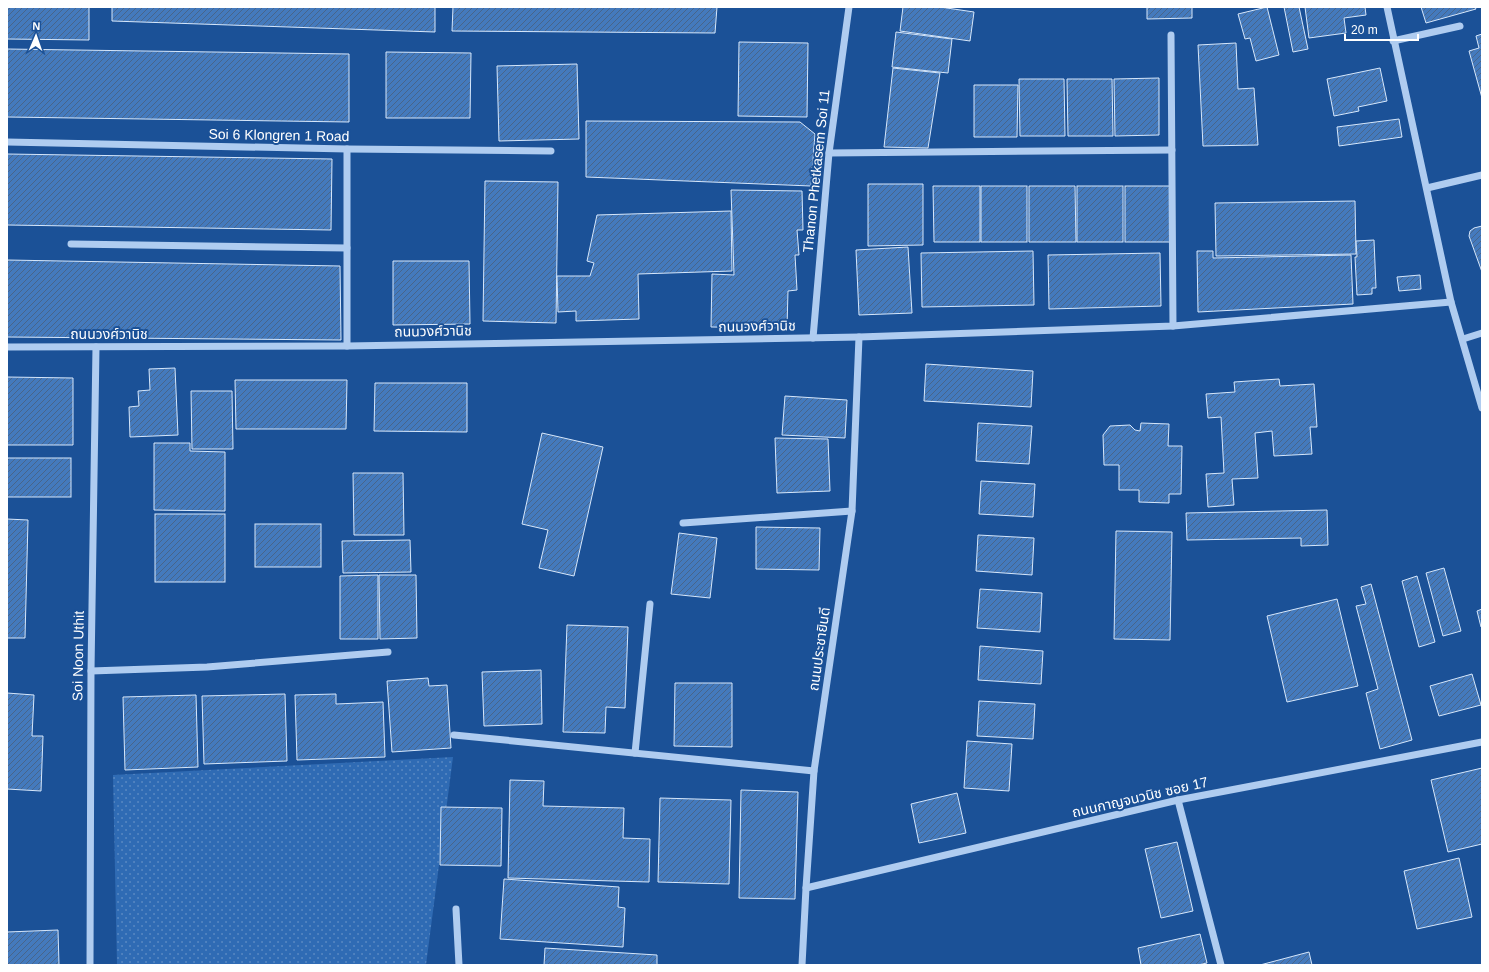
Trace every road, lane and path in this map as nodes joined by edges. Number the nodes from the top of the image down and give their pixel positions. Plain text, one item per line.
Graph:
1 (849, 7) edge
2 (1387, 7) edge
3 (1460, 26) dead end
4 (1171, 35) dead end
5 (1394, 41) junction
6 (7, 142) edge
7 (347, 150) junction
8 (551, 150) dead end
9 (1172, 150) junction
10 (829, 153) junction
11 (1482, 175) edge
12 (1427, 188) junction
13 (71, 244) dead end
14 (347, 248) junction
15 (1451, 302) junction
16 (1173, 326) junction
17 (1482, 333) edge
18 (859, 337) junction
19 (813, 338) junction
20 (1463, 339) junction
21 (7, 346) edge
22 (347, 346) junction
23 (96, 347) junction
24 (1482, 408) edge
25 (852, 511) junction
26 (683, 523) dead end
27 (650, 604) dead end
28 (388, 652) dead end
29 (91, 671) junction
30 (454, 736) dead end
31 (1482, 742) edge
32 (635, 753) junction
33 (814, 771) junction
34 (1178, 800) junction
35 (806, 888) junction
36 (456, 909) dead end
37 (90, 965) edge
38 (459, 965) edge
39 (802, 965) edge
40 (1221, 965) edge

1 - 10 street, Thanon Phetkasem Soi 11
2 - 5 street
3 - 5 street
4 - 9 street
5 - 12 street
6 - 7 street, Soi 6 Klongren 1 Road
7 - 8 street, Soi 6 Klongren 1 Road
7 - 14 street
9 - 10 street
9 - 16 street
10 - 19 street, Thanon Phetkasem Soi 11
11 - 12 street
12 - 15 street
13 - 14 street
14 - 22 street
15 - 16 street, ถนนวงศ์วานิช
15 - 20 street
16 - 18 street, ถนนวงศ์วานิช
17 - 20 street
18 - 19 street, ถนนวงศ์วานิช
18 - 25 street, ถนนประชายินดี
19 - 22 street, ถนนวงศ์วานิช
20 - 24 street
21 - 23 street, ถนนวงศ์วานิช
22 - 23 street, ถนนวงศ์วานิช
23 - 29 street, Soi Noon Uthit
25 - 26 street
25 - 33 street, ถนนประชายินดี
27 - 32 street
28 - 29 street
29 - 37 street, Soi Noon Uthit
30 - 32 street
31 - 34 street, ถนนกาญจนวนิช ซอย 17
32 - 33 street
33 - 35 street, ถนนประชายินดี
34 - 35 street, ถนนกาญจนวนิช ซอย 17
34 - 40 street
35 - 39 street, ถนนประชายินดี
36 - 38 street

